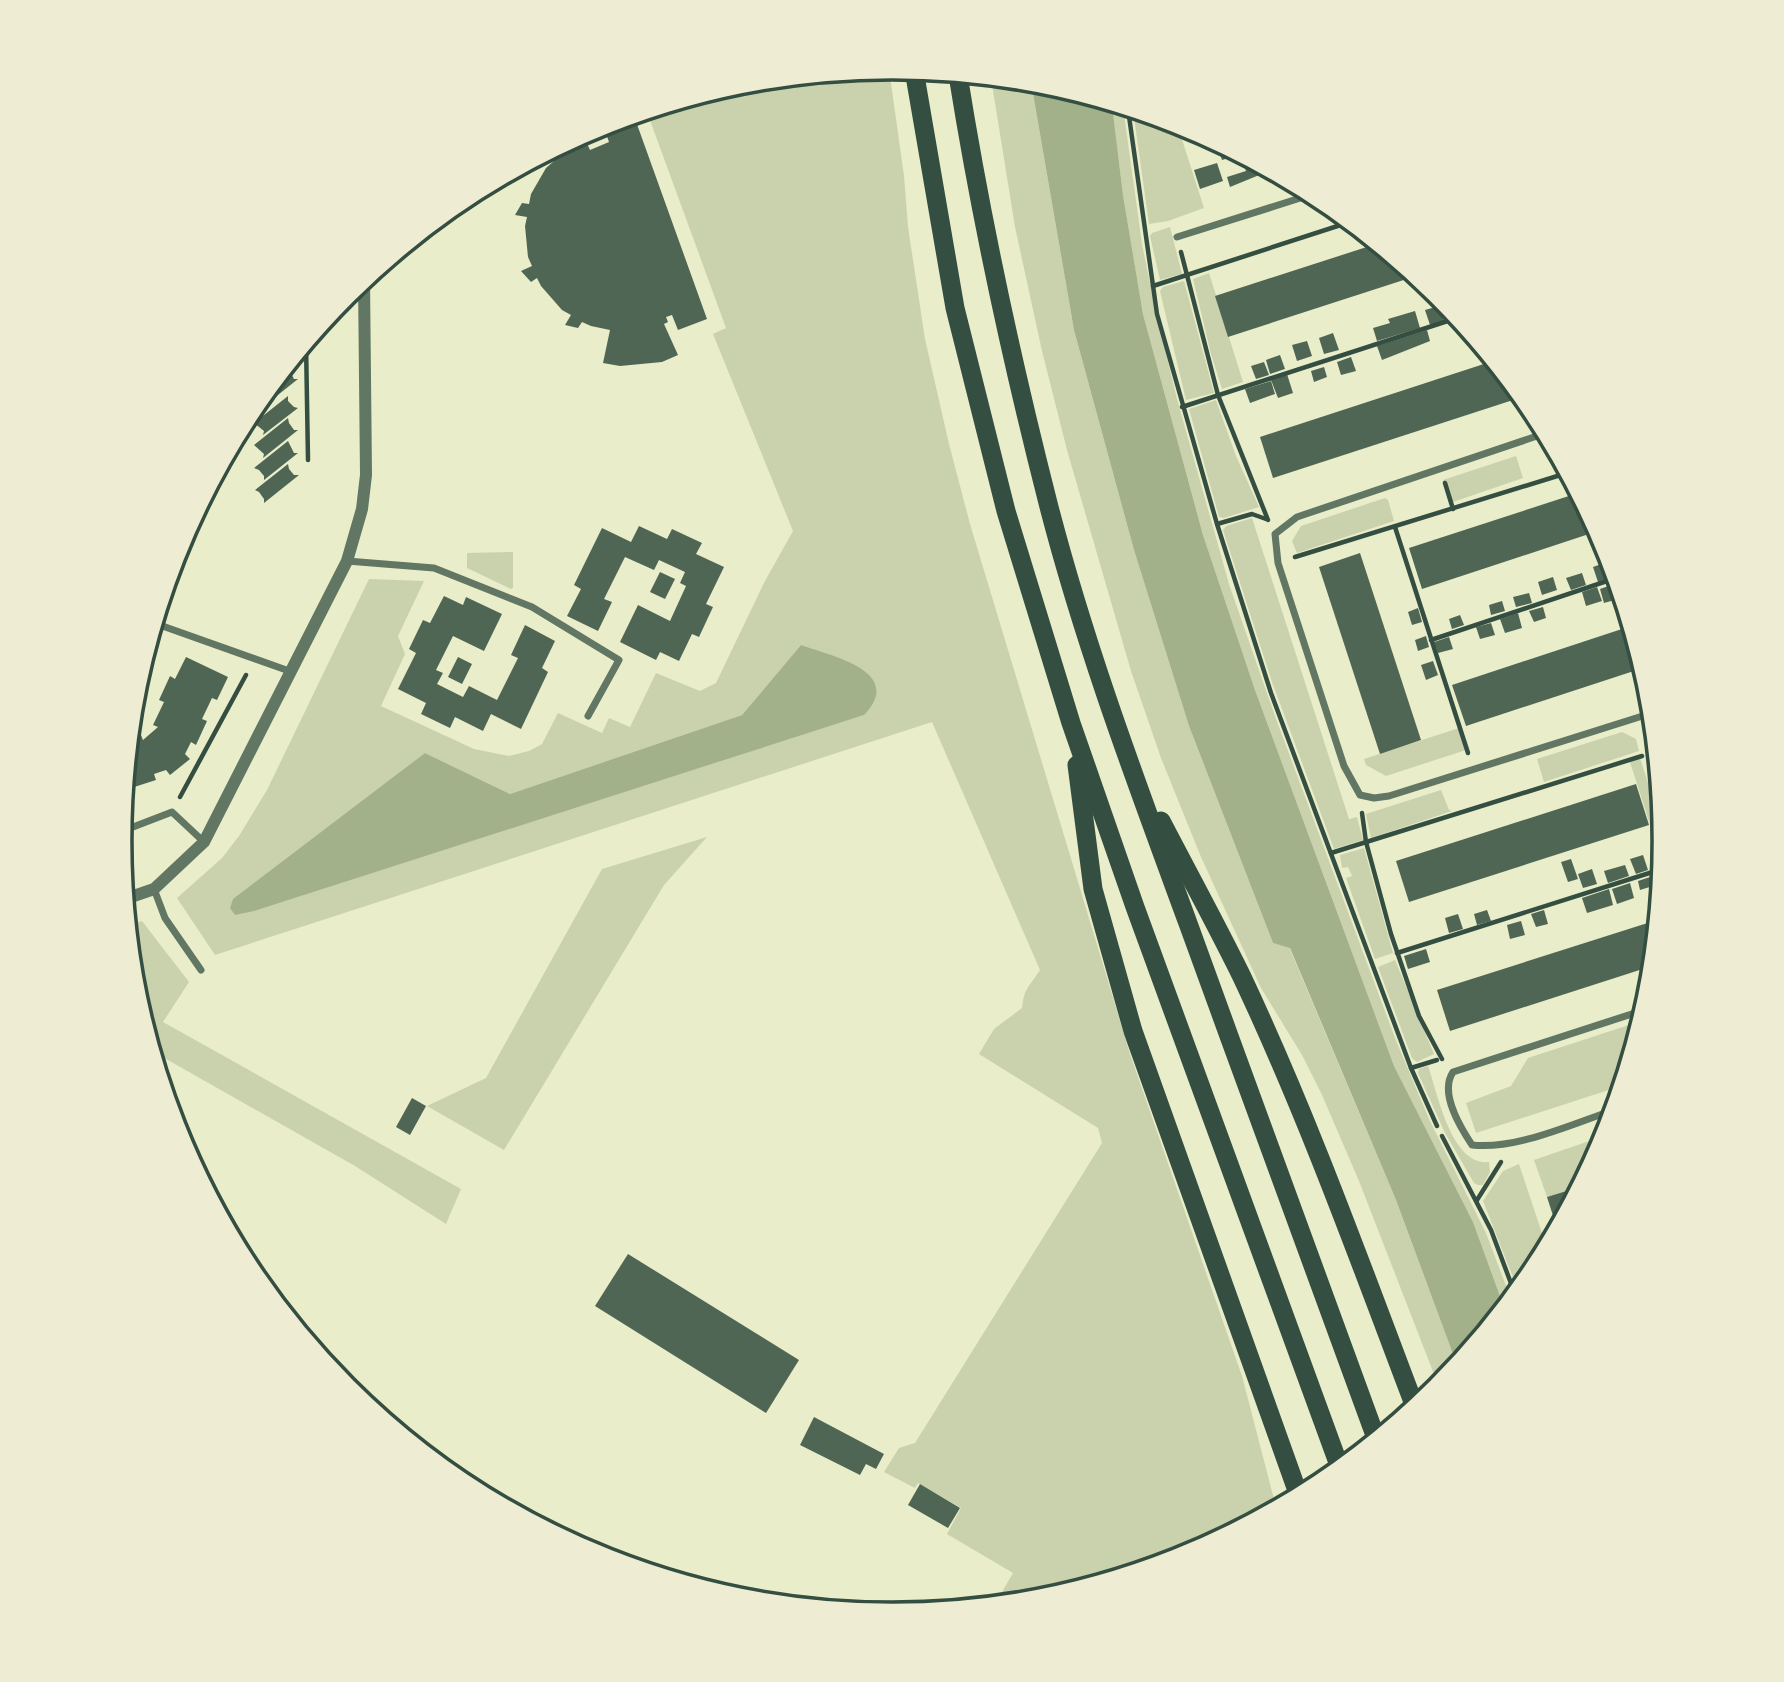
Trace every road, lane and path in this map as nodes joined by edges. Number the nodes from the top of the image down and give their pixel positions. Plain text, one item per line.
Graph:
1 (916, 81) edge
2 (960, 84) edge
3 (1129, 119) edge
4 (1298, 198) edge
5 (1338, 226) edge
6 (1177, 237) joint
7 (1188, 276) junction
8 (1153, 286) junction
9 (365, 293) edge
10 (1447, 321) edge
11 (306, 357) edge
12 (1219, 395) junction
13 (1182, 407) junction
14 (1536, 437) edge
15 (308, 460) dead end
16 (1559, 476) edge
17 (1268, 520) junction
18 (1217, 524) junction
19 (1395, 527) junction
20 (1275, 534) junction
21 (347, 561) junction
22 (1278, 563) junction
23 (1606, 581) edge
24 (162, 627) edge
25 (1432, 640) junction
26 (255, 659) junction
27 (292, 672) junction
28 (588, 716) dead end
29 (1642, 716) edge
30 (1071, 723) junction
31 (1122, 745) junction
32 (1643, 756) dead end
33 (1473, 770) junction
34 (1360, 795) junction
35 (172, 812) junction
36 (132, 828) edge
37 (204, 842) junction
38 (1366, 842) junction
39 (1331, 853) junction
40 (1651, 872) edge
41 (154, 890) junction
42 (134, 896) edge
43 (1397, 953) junction
44 (201, 970) dead end
45 (1632, 1014) edge
46 (1442, 1059) dead end
47 (1601, 1115) edge
48 (1511, 1144) junction
49 (1477, 1200) junction
50 (1511, 1282) edge
51 (1411, 1396) edge
52 (1373, 1429) edge
53 (1336, 1458) edge
54 (1294, 1486) edge

1 - 30 highway
2 - 31 highway
3 - 8 path
4 - 6 street
5 - 7 path
6 - 7 path
7 - 8 path
7 - 12 path
8 - 13 path
9 - 21 street
10 - 12 path
11 - 15 path
12 - 13 path
12 - 17 path
13 - 18 path
14 - 20 street
16 - 19 path
17 - 18 path
17 - 20 path
18 - 39 path
19 - 22 path
19 - 25 path
20 - 22 street
21 - 27 street
21 - 28 street
22 - 34 street
23 - 25 path
24 - 26 street
25 - 33 path
26 - 27 street
26 - 35 path
27 - 37 street
29 - 33 street
30 - 53 highway
30 - 54 highway
31 - 51 highway
31 - 52 highway
32 - 38 path
33 - 34 street
34 - 38 path
35 - 36 street
35 - 37 street
37 - 41 street
38 - 39 path
38 - 43 path
39 - 49 path
40 - 43 path
41 - 42 street
41 - 44 street
43 - 46 path
45 - 48 street
47 - 48 street
48 - 49 path
49 - 50 path

